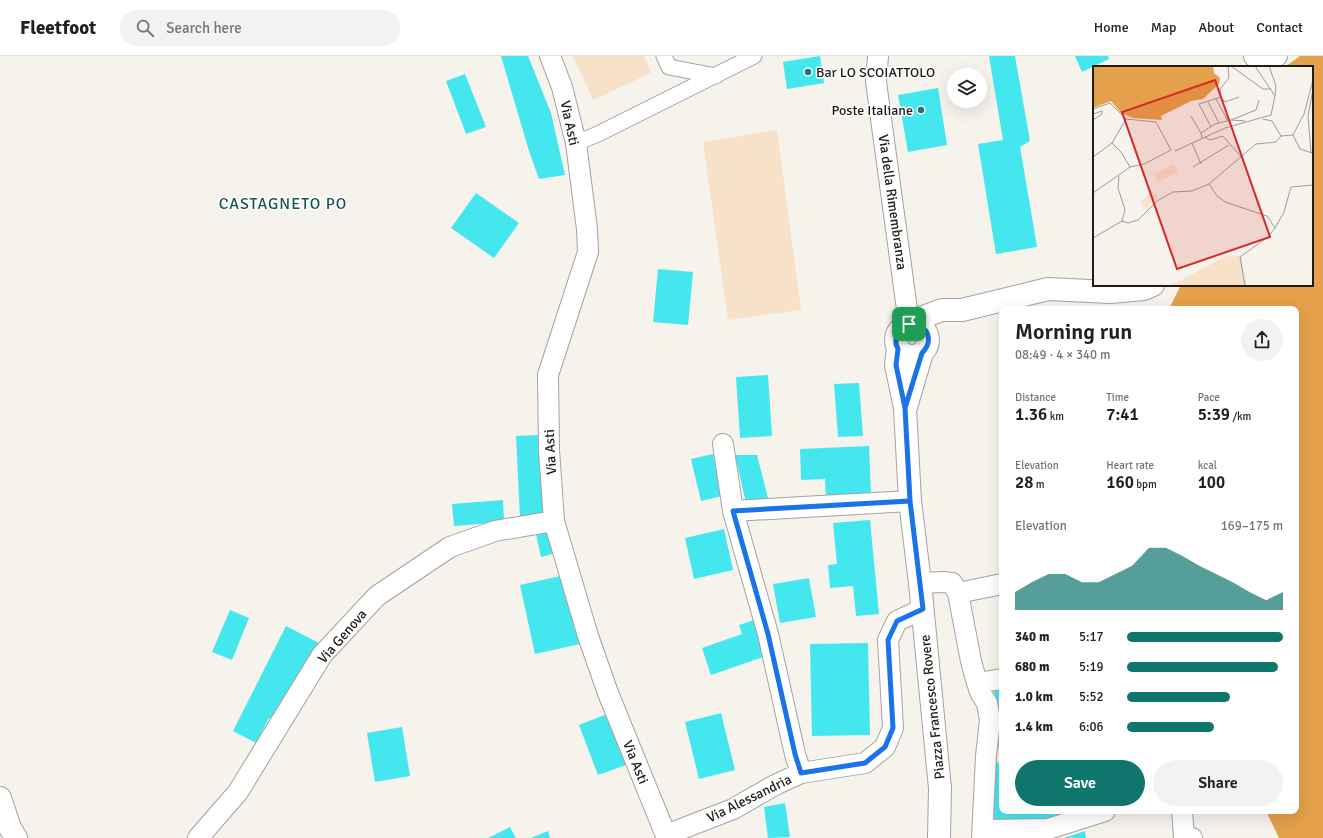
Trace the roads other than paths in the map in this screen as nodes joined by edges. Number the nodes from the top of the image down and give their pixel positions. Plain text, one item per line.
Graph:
1 (550, 56) edge
2 (664, 56) edge
3 (754, 56) edge
4 (878, 56) edge
5 (1255, 56) edge
6 (1277, 56) edge
7 (1262, 66) edge
8 (1264, 66) edge
9 (716, 76) junction
10 (576, 143) junction
11 (1151, 286) edge
12 (918, 335) junction
13 (905, 408) junction
14 (723, 444) dead end
15 (910, 501) junction
16 (733, 511) junction
17 (554, 521) junction
18 (920, 583) junction
19 (999, 585) edge
20 (958, 593) junction
21 (923, 609) junction
22 (999, 679) edge
23 (977, 683) junction
24 (994, 755) edge
25 (801, 773) junction
26 (0, 798) edge
27 (1096, 814) edge
28 (1182, 814) edge
29 (983, 834) edge
30 (667, 837) edge
31 (16, 838) edge
32 (198, 838) edge
33 (939, 838) edge
34 (1185, 838) edge

1 - 10 street, Via Asti
2 - 9 street
3 - 9 street
4 - 12 street, Via della Rimembranza
5 - 7 street
6 - 8 street
9 - 10 street
10 - 17 street, Via Asti
11 - 12 street
12 - 13 street, Piazza Francesco Rovere
12 - 13 street, Piazza Francesco Rovere
13 - 15 street, Piazza Francesco Rovere
14 - 16 street
15 - 16 street
15 - 18 street, Piazza Francesco Rovere
16 - 25 street
17 - 30 street, Via Asti
17 - 32 street, Via Genova
18 - 20 street
18 - 21 street, Piazza Francesco Rovere
19 - 20 street
20 - 23 street
21 - 25 street, Via Alessandria
21 - 33 street, Piazza Francesco Rovere
22 - 23 street
23 - 24 street
24 - 29 street
25 - 30 street, Via Alessandria
26 - 31 street
27 - 29 street
28 - 34 street

